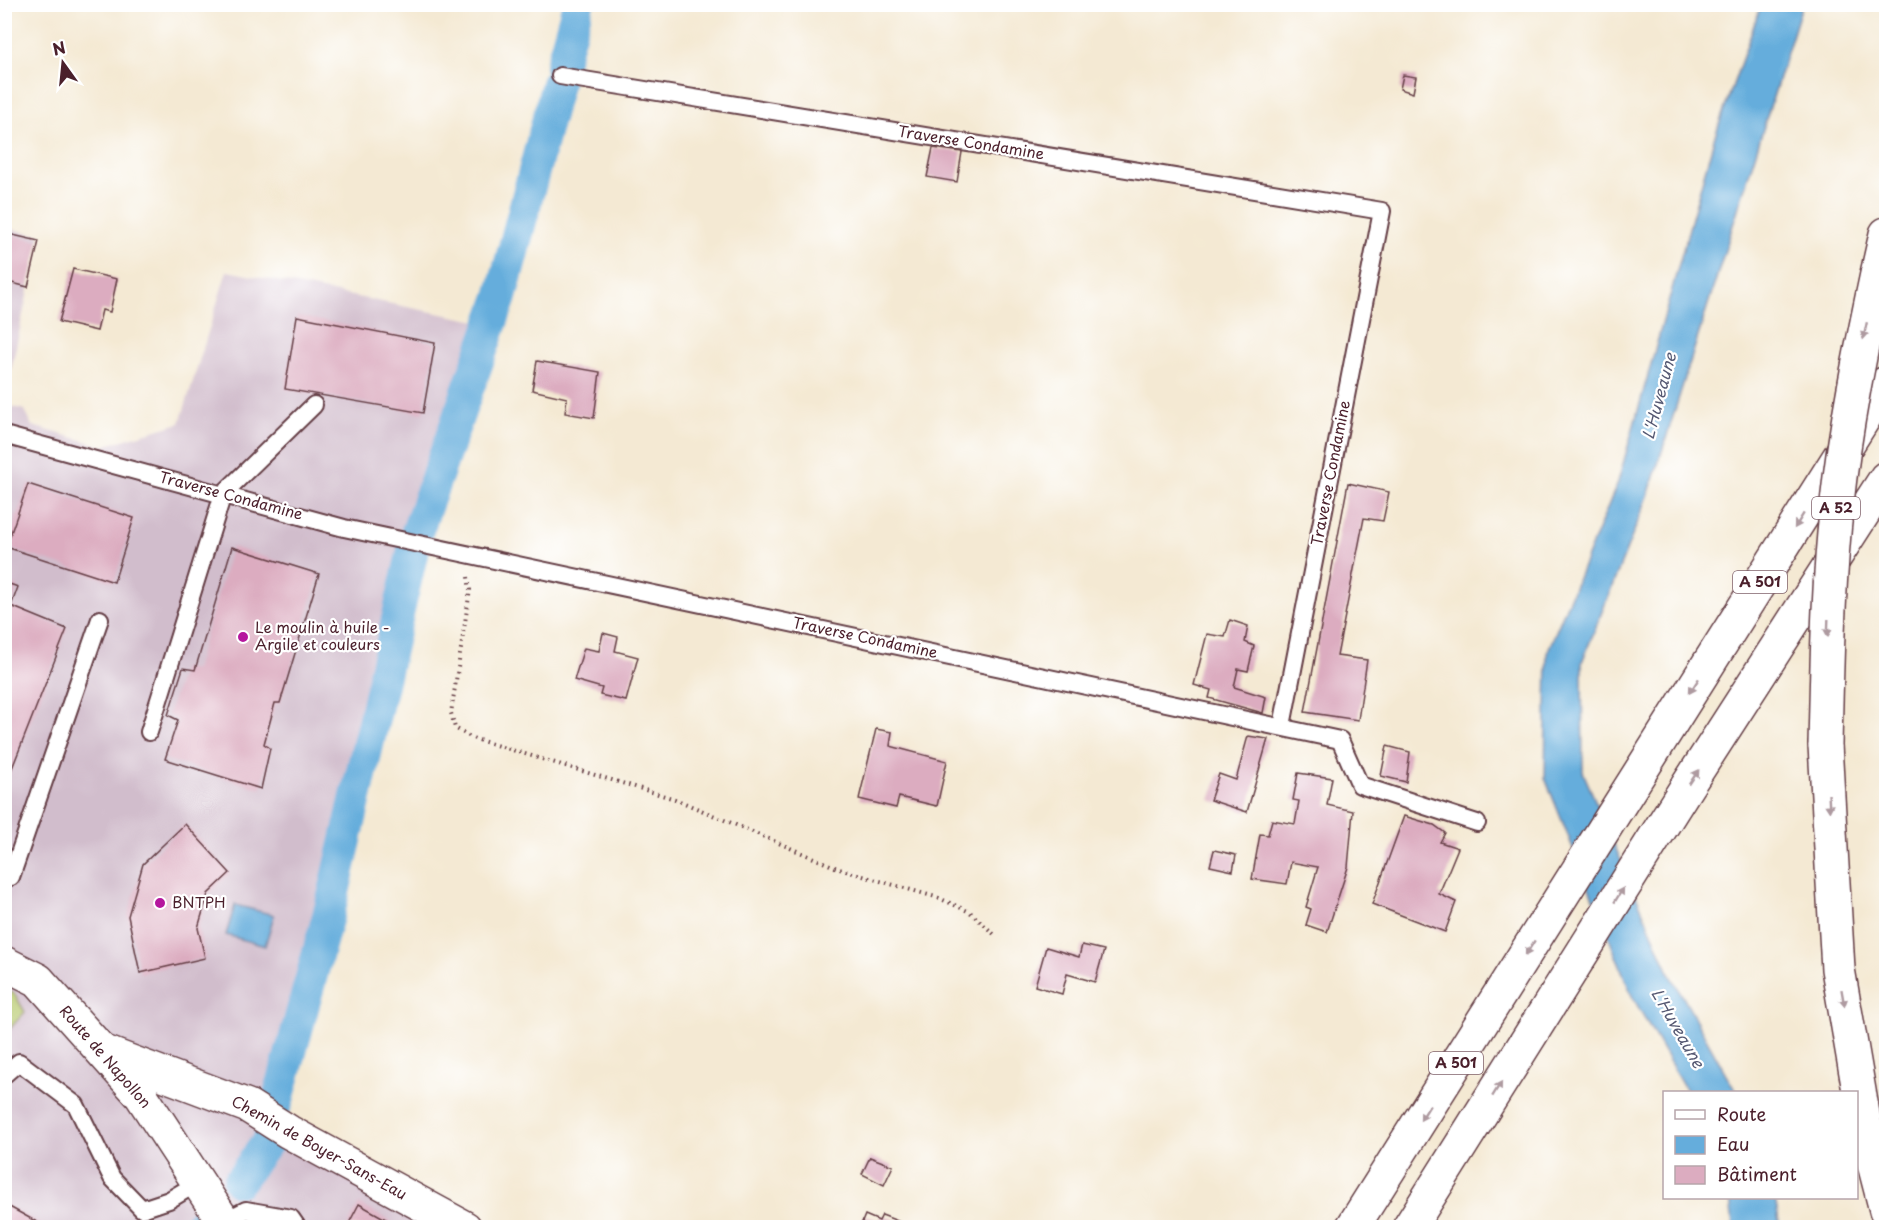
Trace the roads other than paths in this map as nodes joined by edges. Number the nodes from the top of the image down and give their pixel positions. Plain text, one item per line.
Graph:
1 (560, 76) dead end
2 (1887, 234) edge
3 (1887, 383) edge
4 (314, 405) dead end
5 (4, 435) edge
6 (1887, 478) edge
7 (223, 494) junction
8 (100, 619) dead end
9 (1282, 726) junction
10 (148, 732) dead end
11 (1477, 824) dead end
12 (4, 876) edge
13 (4, 963) edge
14 (102, 1051) junction
15 (4, 1075) edge
16 (199, 1182) junction
17 (1887, 1210) edge
18 (226, 1224) edge
19 (297, 1227) edge
20 (465, 1227) edge
21 (1352, 1227) edge
22 (1409, 1227) edge

1 - 9 lane, Traverse Condamine
2 -> 17 main road, A 52, bridge
3 -> 21 main road, A 501
4 - 7 lane
5 - 7 lane, Traverse Condamine
22 -> 6 main road, A 501
7 - 9 lane, Traverse Condamine
7 - 10 lane
8 - 12 lane
9 - 11 lane
13 - 14 main road, Route de Napollon
14 - 16 main road, Route de Napollon
14 - 20 main road, Chemin de Boyer-Sans-Eau
15 - 16 lane
16 - 18 main road, Route de Napollon
18 - 19 lane

